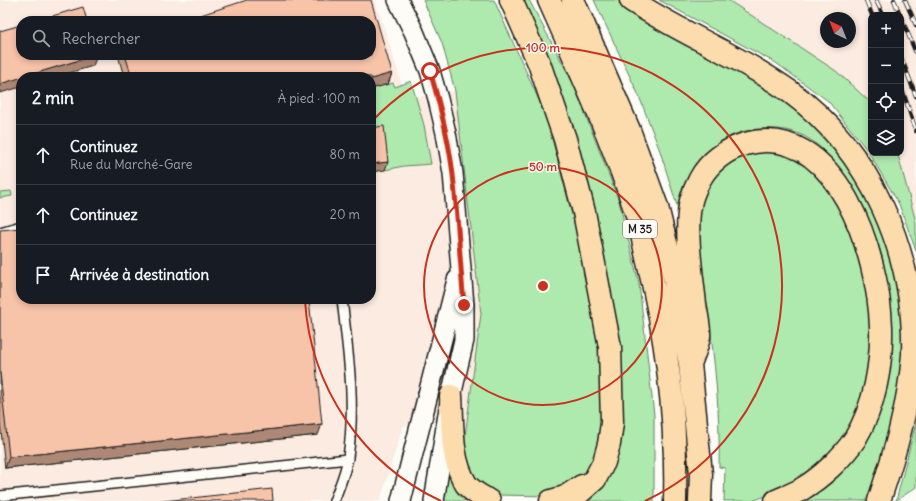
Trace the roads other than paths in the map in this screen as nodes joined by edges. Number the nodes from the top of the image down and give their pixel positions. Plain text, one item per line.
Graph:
1 (398, 0) edge
2 (511, 0) edge
3 (549, 0) edge
4 (573, 0) edge
5 (631, 0) edge
6 (16, 227) edge
7 (0, 232) edge
8 (460, 267) junction
9 (343, 304) edge
10 (690, 364) junction
11 (451, 396) junction
12 (348, 459) junction
13 (595, 479) junction
14 (0, 496) edge
15 (334, 501) edge
16 (401, 501) edge
17 (434, 501) edge
18 (489, 501) edge
19 (551, 501) edge
20 (570, 501) edge
21 (675, 501) edge
22 (700, 501) edge
23 (776, 501) edge
24 (879, 501) edge

1 - 8 street
2 - 13 highway
3 - 21 highway, M 35
4 - 10 highway, M 35
5 - 24 highway
6 - 7 lane
8 - 11 street
8 - 16 street
9 - 12 lane
10 - 22 highway, M 35
10 - 23 highway
11 - 17 street
11 - 18 highway
12 - 14 lane
12 - 15 lane
13 - 19 highway
13 - 20 highway

